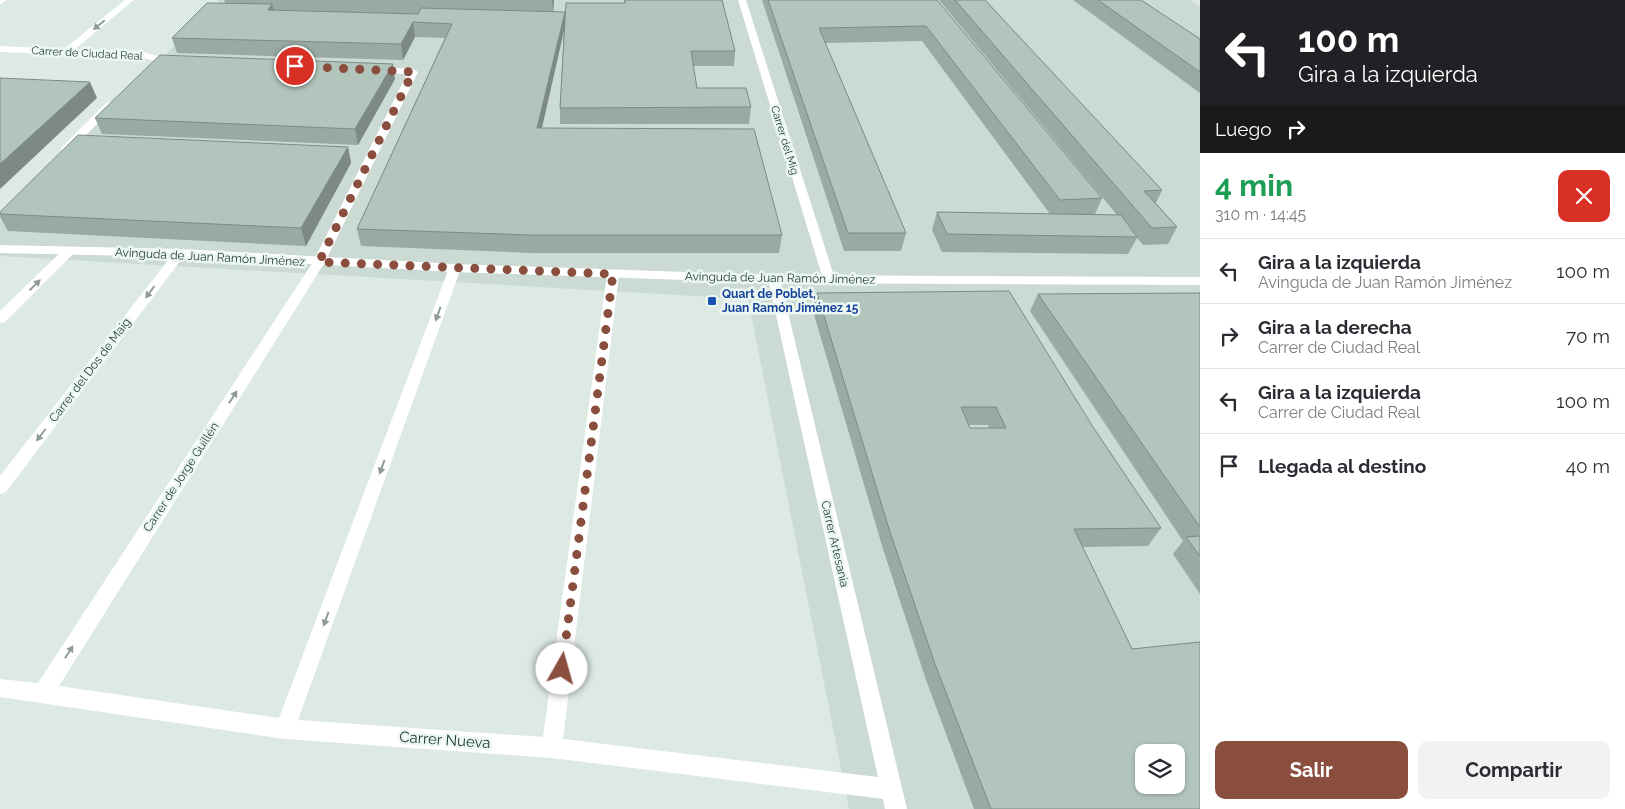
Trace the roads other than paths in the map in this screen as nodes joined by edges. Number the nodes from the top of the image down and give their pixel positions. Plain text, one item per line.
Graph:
1 (130, 0) edge
2 (742, 0) edge
3 (0, 49) edge
4 (14, 50) junction
5 (67, 51) junction
6 (187, 60) edge
7 (0, 61) edge
8 (364, 70) edge
9 (116, 99) edge
10 (55, 160) edge
11 (0, 249) edge
12 (69, 251) junction
13 (180, 253) junction
14 (319, 262) junction
15 (455, 268) junction
16 (613, 274) junction
17 (774, 279) junction
18 (829, 279) junction
19 (1200, 281) edge
20 (0, 319) edge
21 (0, 488) edge
22 (0, 688) edge
23 (43, 693) junction
24 (285, 729) junction
25 (552, 748) junction
26 (891, 789) junction
27 (896, 809) edge

1 -> 5 street
2 - 18 street, Carrer del Mig
3 - 4 street, Carrer de Ciudad Real
4 - 5 street, Carrer de Ciudad Real
4 - 7 street
5 - 6 street, Carrer de Ciudad Real
8 - 14 street
9 - 10 street
11 - 12 street, Avinguda de Juan Ramón Jiménez
12 - 13 street, Avinguda de Juan Ramón Jiménez
20 -> 12 street
13 - 14 street, Avinguda de Juan Ramón Jiménez
13 -> 21 street, Carrer del Dos de Maig
14 - 15 street, Avinguda de Juan Ramón Jiménez
23 -> 14 street, Carrer de Jorge Guillén
15 - 16 street, Avinguda de Juan Ramón Jiménez
15 -> 24 street
16 - 17 street, Avinguda de Juan Ramón Jiménez
16 - 25 street
17 - 18 street, Avinguda de Juan Ramón Jiménez
17 - 26 street, Carrer Artesania
18 - 19 street, Avinguda de Juan Ramón Jiménez
22 - 23 street, Carrer Nueva
23 - 24 street, Carrer Nueva
24 - 25 street, Carrer Nueva
25 - 26 street, Carrer Nueva
26 - 27 street, Carrer Artesania

